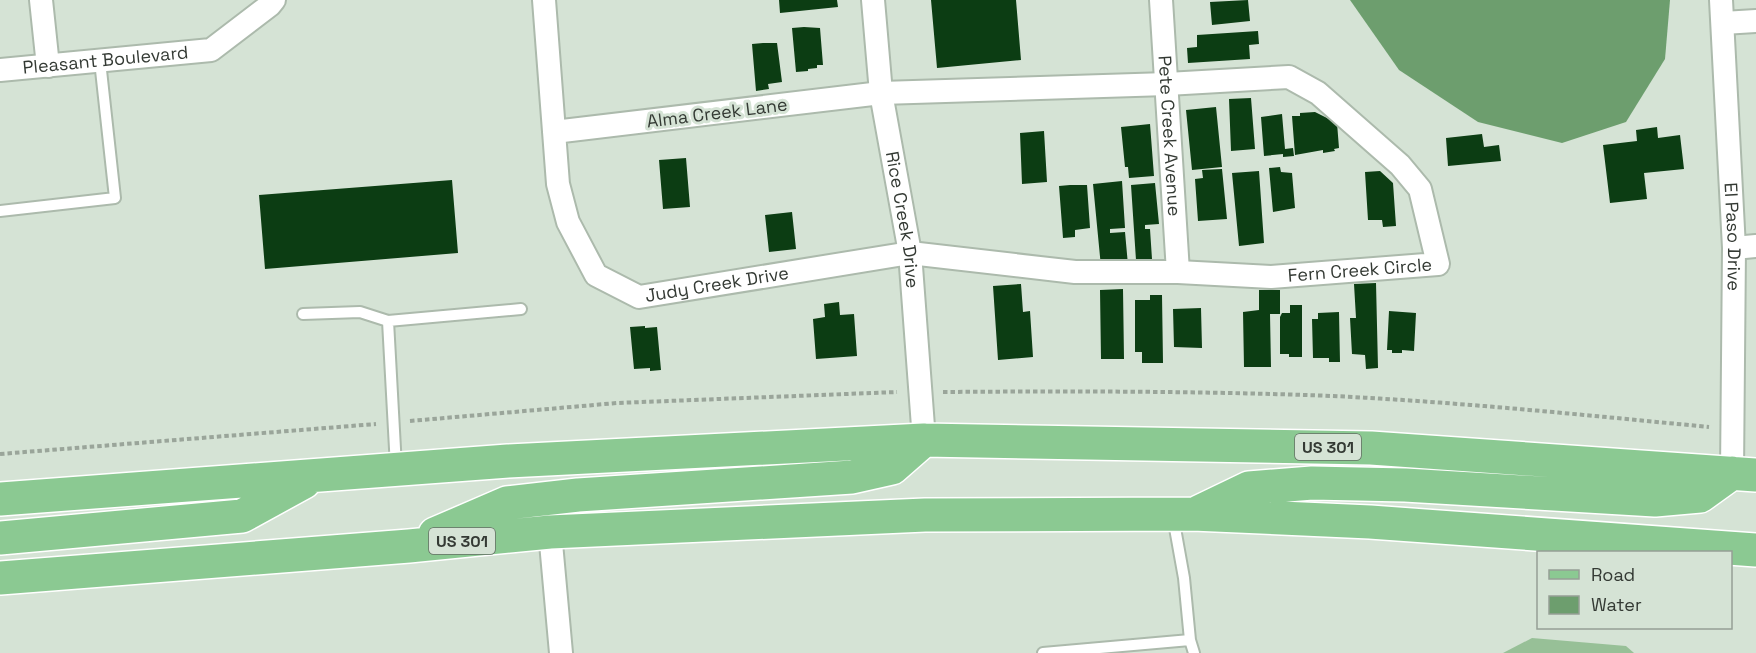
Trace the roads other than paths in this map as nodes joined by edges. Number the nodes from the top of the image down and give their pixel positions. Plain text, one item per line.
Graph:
1 (41, 0) edge
2 (274, 0) edge
3 (544, 0) edge
4 (873, 0) edge
5 (1161, 0) edge
6 (1721, 0) edge
7 (1756, 21) edge
8 (1723, 23) junction
9 (100, 61) junction
10 (48, 66) junction
11 (0, 70) edge
12 (1167, 84) junction
13 (881, 93) junction
14 (554, 132) junction
15 (0, 211) edge
16 (1745, 247) edge
17 (910, 253) junction
18 (1178, 272) junction
19 (521, 309) dead end
20 (303, 314) dead end
21 (388, 321) junction
22 (924, 440) junction
23 (396, 470) junction
24 (1744, 474) edge
25 (314, 476) junction
26 (0, 499) edge
27 (1183, 514) junction
28 (550, 532) junction
29 (0, 538) edge
30 (409, 546) junction
31 (1756, 550) edge
32 (0, 579) edge
33 (1190, 640) junction
34 (1062, 652) edge
35 (561, 653) edge
36 (1043, 653) edge
37 (1194, 653) edge

1 - 10 street
2 - 9 street, Pleasant Boulevard
3 - 14 street, Judy Creek Drive
4 - 13 street, Rice Creek Drive
5 - 12 street, Pete Creek Avenue
6 - 8 street, El Paso Drive
7 - 8 street
8 - 16 street, El Paso Drive
9 - 10 street, Pleasant Boulevard
9 - 15 lane
10 - 11 street, Pleasant Boulevard
12 - 13 street, Fern Creek Circle
12 - 18 street, Pete Creek Avenue
12 - 18 street, Fern Creek Circle
13 - 14 street, Alma Creek Lane
13 - 17 street, Rice Creek Drive
14 - 17 street, Judy Creek Drive
16 - 24 street, El Paso Drive
17 - 18 street, Fern Creek Circle
17 - 22 street, Rice Creek Drive
19 - 21 lane
20 - 21 lane
21 - 23 lane
22 - 23 main road, US 301
22 - 24 main road, US 301
22 - 30 main road
23 - 25 main road, US 301
24 - 27 main road
25 - 26 main road, US 301
25 - 29 main road
27 - 28 main road, US 301
27 - 31 main road, US 301
27 - 33 lane
28 - 30 main road, US 301
28 - 35 street
30 - 32 main road, US 301
33 - 34 lane
33 - 37 lane
34 - 36 lane

